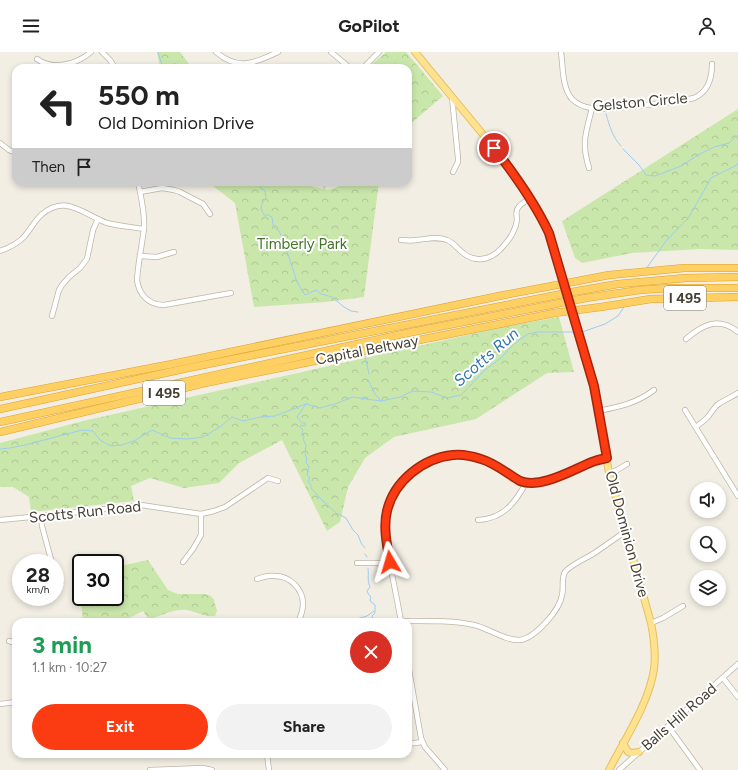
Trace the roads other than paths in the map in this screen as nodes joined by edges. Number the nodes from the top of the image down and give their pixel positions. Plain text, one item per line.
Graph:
1 (91, 52) edge
2 (102, 52) edge
3 (216, 52) edge
4 (278, 52) edge
5 (330, 52) edge
6 (379, 52) edge
7 (415, 52) edge
8 (561, 52) edge
9 (37, 59) dead end
10 (53, 64) edge
11 (66, 64) edge
12 (112, 64) edge
13 (345, 64) edge
14 (367, 64) edge
15 (712, 64) dead end
16 (452, 97) junction
17 (592, 108) junction
18 (0, 143) edge
19 (12, 151) edge
20 (589, 168) dead end
21 (453, 172) dead end
22 (139, 186) edge
23 (140, 192) junction
24 (530, 198) junction
25 (210, 214) dead end
26 (98, 219) junction
27 (144, 229) junction
28 (402, 240) dead end
29 (0, 251) edge
30 (174, 252) dead end
31 (140, 256) junction
32 (738, 268) edge
33 (738, 277) edge
34 (738, 288) edge
35 (231, 293) dead end
36 (738, 297) edge
37 (52, 316) dead end
38 (738, 332) edge
39 (686, 339) dead end
40 (654, 390) dead end
41 (738, 393) edge
42 (0, 396) edge
43 (2, 408) edge
44 (685, 410) dead end
45 (598, 411) junction
46 (0, 422) edge
47 (696, 427) junction
48 (0, 433) edge
49 (607, 458) junction
50 (627, 464) dead end
51 (609, 473) junction
52 (278, 481) dead end
53 (526, 483) junction
54 (738, 496) edge
55 (201, 514) junction
56 (41, 516) junction
57 (0, 520) edge
58 (478, 520) dead end
59 (626, 531) junction
60 (50, 554) edge
61 (183, 562) dead end
62 (390, 562) junction
63 (357, 563) dead end
64 (257, 579) dead end
65 (683, 606) dead end
66 (300, 618) edge
67 (400, 618) edge
68 (412, 622) edge
69 (652, 623) junction
70 (9, 641) dead end
71 (12, 642) edge
72 (738, 664) edge
73 (723, 678) junction
74 (412, 687) edge
75 (738, 696) edge
76 (12, 702) edge
77 (0, 704) edge
78 (668, 726) junction
79 (422, 742) junction
80 (412, 743) edge
81 (623, 743) junction
82 (639, 752) junction
83 (268, 758) edge
84 (622, 769) edge
85 (150, 770) edge
86 (212, 770) edge
87 (269, 770) edge
88 (445, 770) edge
89 (609, 770) edge
90 (700, 770) edge

1 - 11 street
2 - 12 street
3 - 4 street
5 - 13 street
6 - 14 street
7 - 16 main road, Old Dominion Drive
8 - 17 street, Gelston Circle
9 - 10 street
15 - 17 street, Gelston Circle
16 - 21 street
16 - 24 main road, Old Dominion Drive
17 - 20 street
18 - 19 street
22 - 23 street
23 - 25 street
23 - 27 street
24 - 28 street
24 - 45 main road, Old Dominion Drive, bridge
26 - 27 street
26 - 29 street
26 - 37 street
27 - 31 street
30 - 31 street
31 - 35 street
32 - 42 highway, Capital Beltway / I 495
33 - 43 highway, I 495
34 - 46 highway, I 495
36 - 48 highway, Capital Beltway / I 495
38 - 39 street
40 - 45 street
41 - 47 street
44 - 47 street
45 - 49 main road, Old Dominion Drive
47 - 54 street
49 - 51 main road, Old Dominion Drive
49 - 53 street
50 - 51 street
51 - 59 main road, Old Dominion Drive
52 - 55 street, Scotts Run Road
53 - 58 street
53 - 62 street
55 - 56 street, Scotts Run Road
55 - 61 street
56 - 57 street, Scotts Run Road
56 - 60 street
59 - 68 street
59 - 69 main road, Old Dominion Drive
62 - 63 street
62 - 67 street
64 - 66 street
65 - 69 street
69 - 81 main road, Old Dominion Drive
70 - 71 street
72 - 73 street, Balls Hill Road
73 - 75 street
73 - 78 street, Balls Hill Road
74 - 79 street
76 - 77 street
78 - 82 street, Balls Hill Road
78 - 90 street
79 - 80 street
79 - 88 street
81 - 82 main road
81 - 89 main road, Old Dominion Drive
82 - 84 street, Balls Hill Road
83 - 87 street
85 - 86 street

